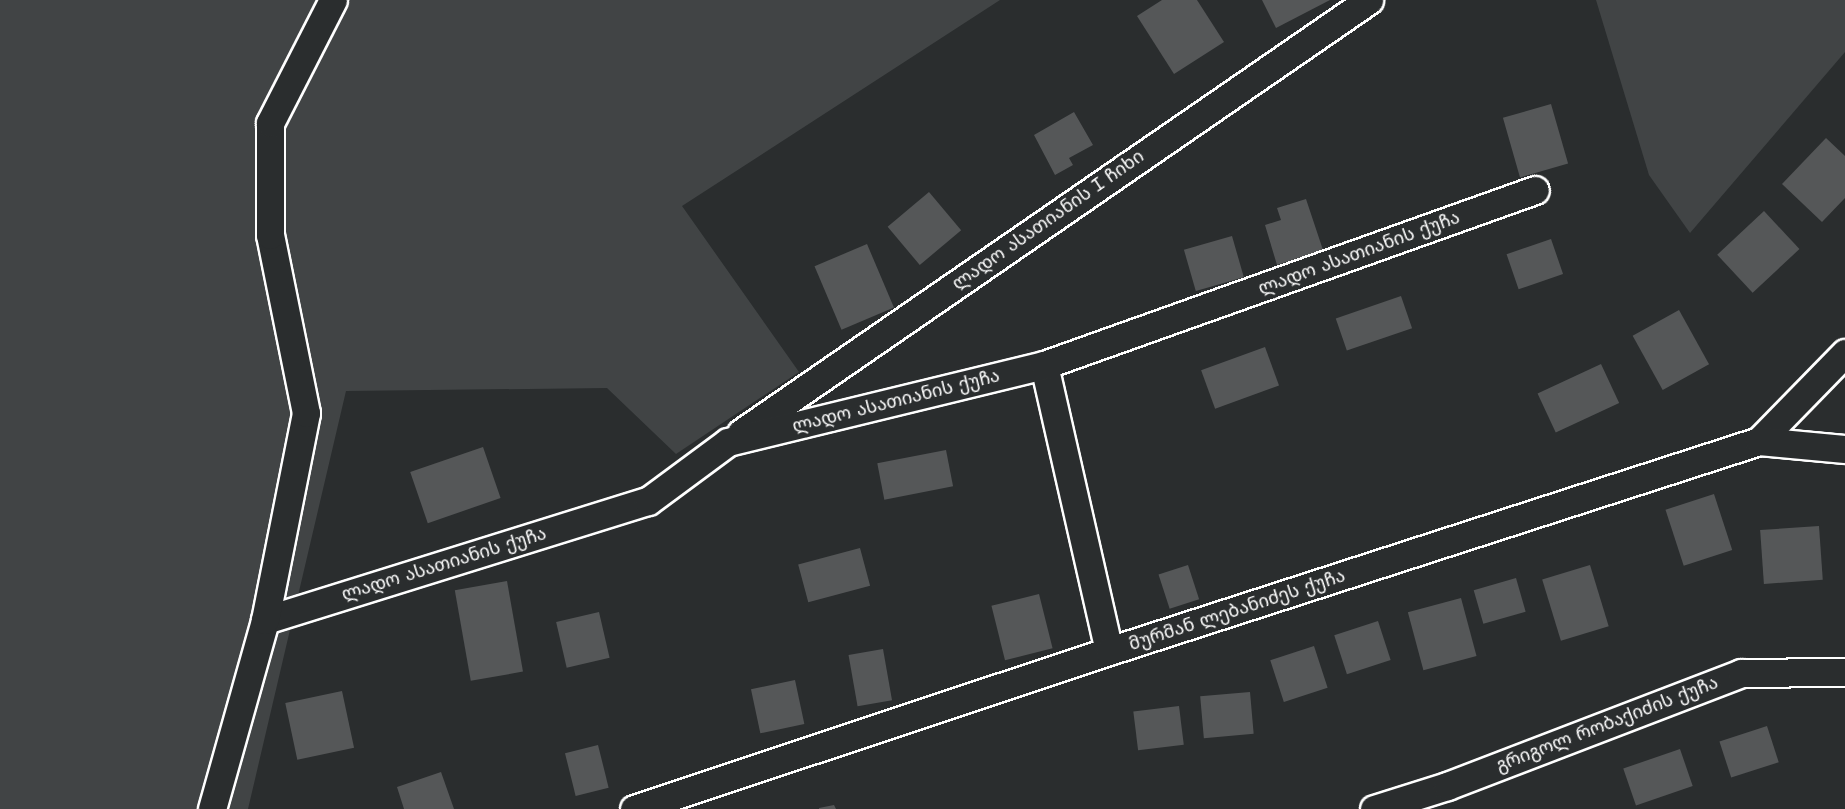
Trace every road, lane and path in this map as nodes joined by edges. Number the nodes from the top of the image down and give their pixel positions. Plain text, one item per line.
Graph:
1 (333, 0) edge
2 (1369, 0) edge
3 (1535, 190) dead end
4 (1845, 353) edge
5 (1044, 365) junction
6 (1759, 441) junction
7 (728, 442) junction
8 (1845, 449) edge
9 (266, 620) junction
10 (1109, 651) junction
11 (1845, 672) edge
12 (212, 809) edge
13 (634, 809) edge
14 (1374, 809) edge

1 - 9 street
2 - 7 street, ლადო ასათიანის I ჩიხი
3 - 5 street, ლადო ასათიანის ქუჩა
4 - 6 street
5 - 7 street, ლადო ასათიანის ქუჩა
5 - 10 street
6 - 8 street, მურმან ლებანიძეს ქუჩა
6 - 10 street, მურმან ლებანიძეს ქუჩა
7 - 9 street, ლადო ასათიანის ქუჩა
9 - 12 street
10 - 13 street, მურმან ლებანიძეს ქუჩა
11 - 14 street, გრიგოლ რობაქიძის ქუჩა

